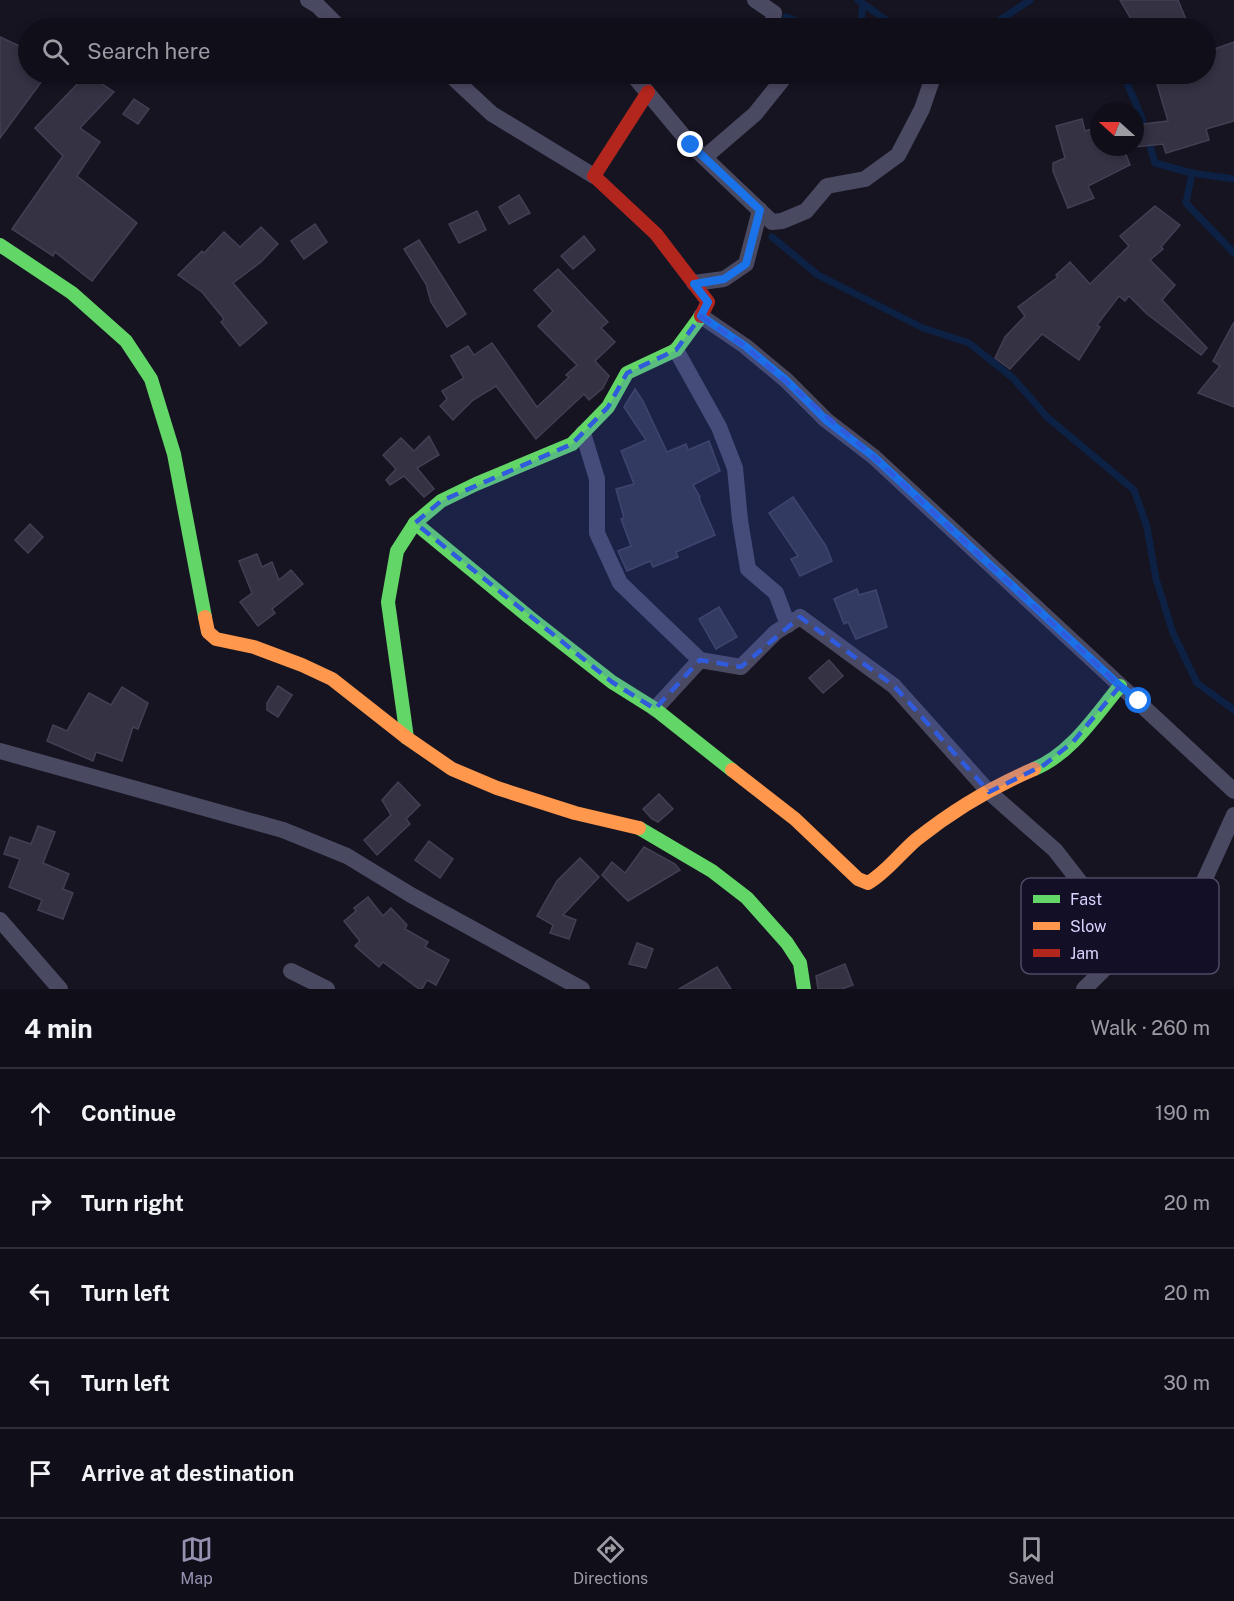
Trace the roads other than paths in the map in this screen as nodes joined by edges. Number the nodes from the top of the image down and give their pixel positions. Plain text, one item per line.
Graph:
1 (308, 0) edge
2 (755, 0) edge
3 (330, 18) edge
4 (773, 18) edge
5 (460, 84) edge
6 (641, 84) edge
7 (779, 84) edge
8 (931, 84) edge
9 (648, 92) junction
10 (705, 157) junction
11 (594, 176) junction
12 (760, 210) junction
13 (0, 245) edge
14 (694, 284) junction
15 (701, 316) junction
16 (676, 350) junction
17 (583, 433) junction
18 (415, 523) junction
19 (788, 625) junction
20 (700, 660) junction
21 (1120, 686) junction
22 (655, 709) junction
23 (407, 738) junction
24 (0, 751) edge
25 (1234, 791) edge
26 (989, 792) junction
27 (1234, 815) edge
28 (1077, 878) edge
29 (1205, 878) edge
30 (0, 920) edge
31 (291, 971) dead end
32 (1099, 974) edge
33 (60, 989) edge
34 (327, 989) edge
35 (582, 989) edge
36 (804, 989) edge
37 (1084, 989) edge

1 - 3 street
2 - 4 street
5 - 11 street
6 - 9 street
7 - 10 street
8 - 12 street
9 - 10 street
9 - 11 street
10 - 12 street
11 - 14 street
12 - 14 street
13 - 23 street
14 - 15 street
15 - 16 street
15 - 21 street
16 - 17 street
16 - 19 street
17 - 18 street
17 - 20 street
18 - 22 street
18 - 23 street
19 - 20 street
19 - 26 street
20 - 22 street
21 - 25 street
21 - 26 street
22 - 26 street
23 - 36 street
24 - 35 street
26 - 28 street
27 - 29 street
30 - 33 street
31 - 34 street
32 - 37 street

